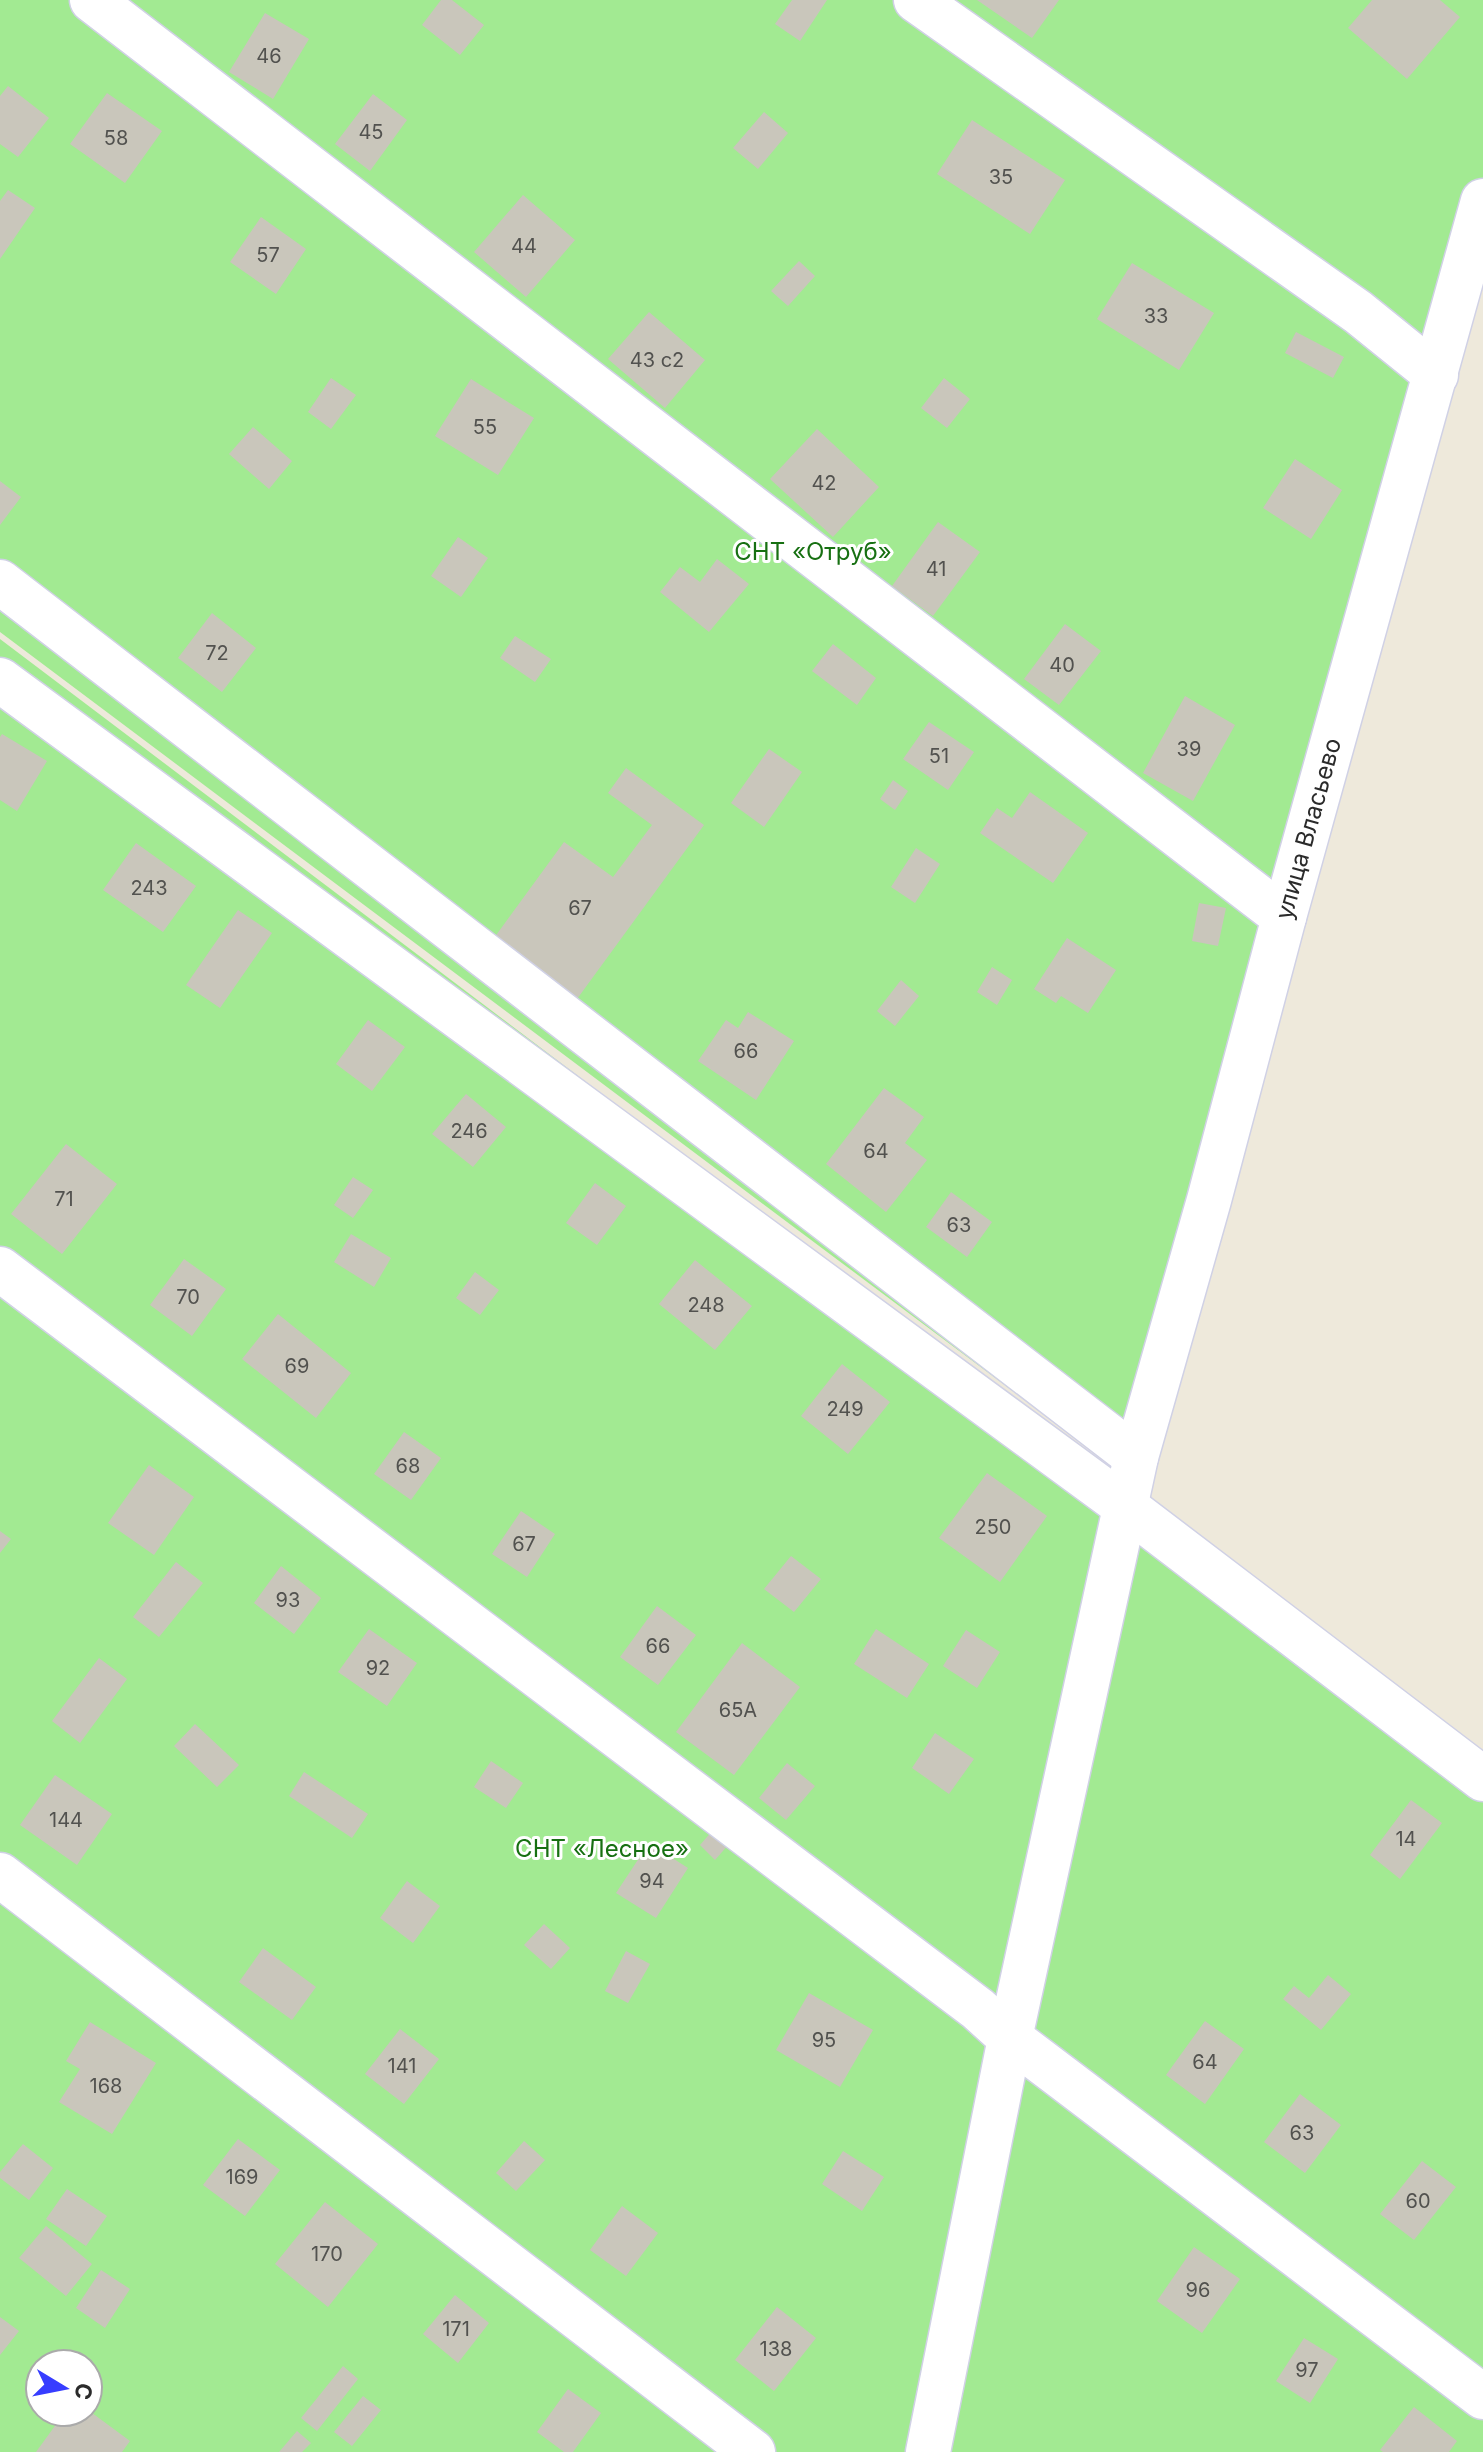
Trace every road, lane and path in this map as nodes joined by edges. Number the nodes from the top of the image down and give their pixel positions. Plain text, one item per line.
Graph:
1 (92, 0) edge
2 (916, 0) edge
3 (1483, 201) edge
4 (1436, 375) junction
5 (0, 582) edge
6 (0, 680) edge
7 (1284, 917) junction
8 (0, 1269) edge
9 (1136, 1457) junction
10 (1126, 1507) junction
11 (1483, 1779) edge
12 (0, 1875) edge
13 (1010, 2038) junction
14 (1483, 2397) edge
15 (753, 2452) edge
16 (928, 2452) edge

1 - 7 street
2 - 4 street
3 - 4 street, улица Власьево
4 - 7 street, улица Власьево
5 - 9 street
6 - 10 street
7 - 9 street, улица Власьево
8 - 13 street
9 - 10 street, улица Власьево
10 - 11 street
10 - 13 street, улица Власьево
12 - 15 street
13 - 14 street
13 - 16 street, улица Власьево

